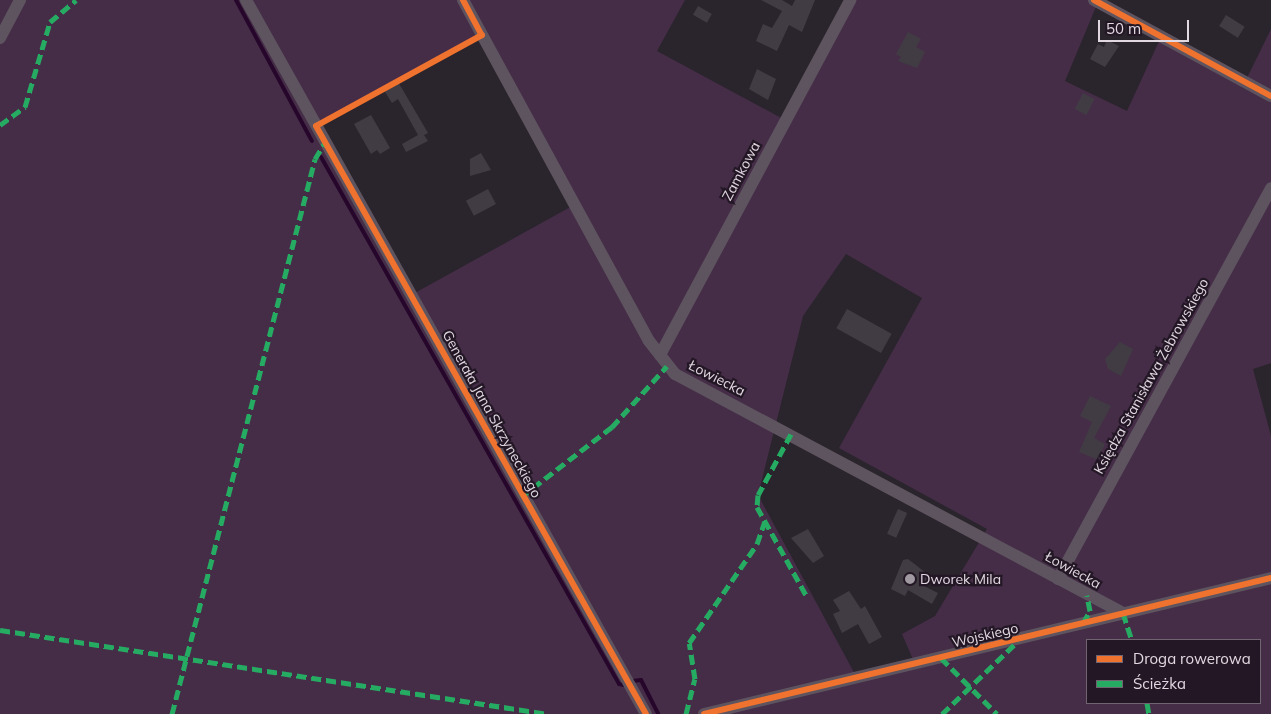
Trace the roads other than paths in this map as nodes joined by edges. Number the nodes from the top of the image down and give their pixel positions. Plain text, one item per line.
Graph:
1 (20, 0) edge
2 (246, 0) edge
3 (462, 0) edge
4 (850, 0) edge
5 (1094, 0) edge
6 (0, 38) edge
7 (1271, 96) edge
8 (1271, 188) edge
9 (660, 355) junction
10 (1058, 578) junction
11 (1271, 578) edge
12 (1123, 613) junction
13 (646, 714) edge
14 (704, 714) edge

1 - 6 street
2 - 13 street, Generała Jana Skrzyneckiego
3 - 9 street, Łowiecka
4 - 9 street, Zamkowa
5 - 7 street
8 - 10 street, Księdza Stanisława Żebrowskiego
9 - 10 street, Łowiecka
10 - 12 street, Łowiecka
11 - 12 street, Wojskiego
12 - 14 street, Wojskiego

